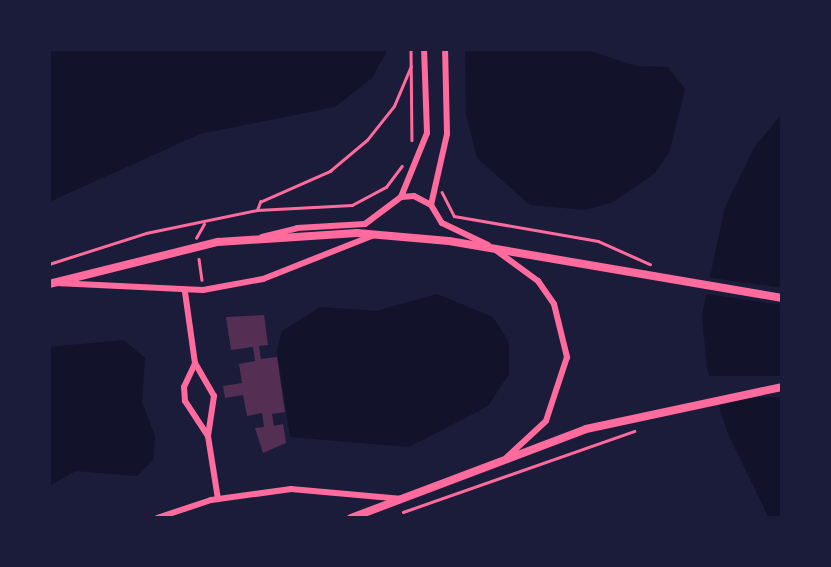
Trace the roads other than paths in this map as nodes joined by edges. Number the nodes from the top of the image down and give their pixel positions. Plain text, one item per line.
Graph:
1 (424, 49) edge
2 (445, 49) edge
3 (401, 197) junction
4 (431, 205) junction
5 (376, 234) junction
6 (261, 237) junction
7 (495, 249) junction
8 (51, 283) edge
9 (185, 292) junction
10 (782, 298) edge
11 (195, 363) junction
12 (782, 387) edge
13 (208, 436) junction
14 (500, 463) junction
15 (218, 499) junction
16 (409, 500) junction
17 (157, 518) edge
18 (351, 518) edge

1 - 3 street
2 - 4 street
3 - 4 street
3 - 6 street
4 - 7 street
5 - 6 street
5 - 7 street
5 - 9 street
6 - 8 street
7 - 10 street
7 - 14 street
8 - 9 street
9 - 11 street
11 - 13 street
11 - 13 street
12 - 14 street
13 - 15 street
14 - 16 street
15 - 16 street
15 - 17 street
16 - 18 street

